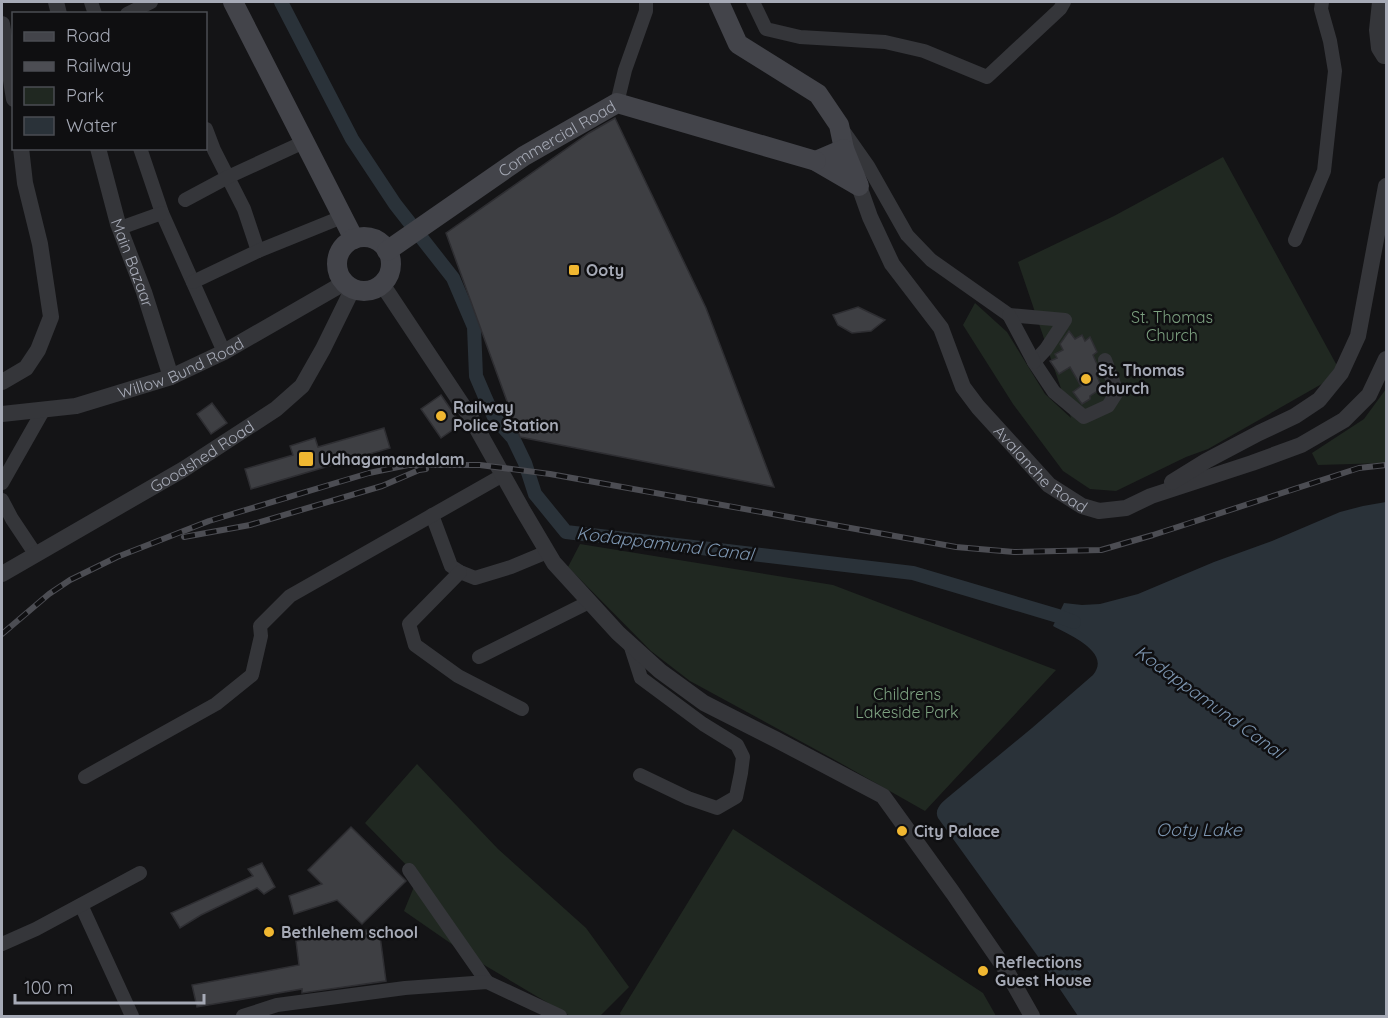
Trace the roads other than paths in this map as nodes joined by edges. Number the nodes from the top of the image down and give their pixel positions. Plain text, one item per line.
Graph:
1 (151, 2) edge
2 (233, 2) edge
3 (646, 2) edge
4 (719, 2) edge
5 (753, 2) edge
6 (1064, 2) edge
7 (1322, 2) edge
8 (1380, 2) edge
9 (131, 12) edge
10 (2, 24) edge
11 (1386, 56) edge
12 (12, 86) edge
13 (617, 103) junction
14 (839, 125) junction
15 (207, 131) edge
16 (304, 142) junction
17 (844, 149) junction
18 (21, 150) edge
19 (99, 150) edge
20 (141, 150) edge
21 (816, 161) junction
22 (228, 177) junction
23 (859, 186) junction
24 (1386, 186) edge
25 (185, 200) dead end
26 (162, 213) junction
27 (342, 217) junction
28 (120, 228) junction
29 (354, 239) junction
30 (1295, 240) dead end
31 (258, 251) junction
32 (387, 251) junction
33 (193, 282) junction
34 (382, 284) junction
35 (349, 285) junction
36 (1009, 315) junction
37 (224, 352) junction
38 (1386, 359) edge
39 (1105, 360) dead end
40 (1034, 362) junction
41 (171, 377) junction
42 (2, 382) edge
43 (44, 410) junction
44 (2, 414) edge
45 (503, 475) junction
46 (2, 483) edge
47 (1151, 496) junction
48 (2, 500) edge
49 (432, 515) junction
50 (547, 552) junction
51 (36, 555) junction
52 (460, 572) junction
53 (2, 574) edge
54 (589, 602) junction
55 (630, 644) junction
56 (479, 657) dead end
57 (522, 709) dead end
58 (640, 775) dead end
59 (85, 777) dead end
60 (409, 870) dead end
61 (140, 873) dead end
62 (81, 905) junction
63 (2, 944) edge
64 (487, 982) junction
65 (277, 1005) junction
66 (132, 1017) edge
67 (243, 1017) edge
68 (289, 1017) edge
69 (560, 1017) edge
70 (1032, 1017) edge

1 - 9 street
2 - 16 main road
3 - 13 street
4 - 14 main road
5 - 6 street
7 - 30 street
8 - 11 street
10 - 12 street
13 - 21 main road, Commercial Road
13 - 32 main road, Commercial Road
14 - 17 main road
14 - 36 street
15 - 22 street
16 - 22 street
16 - 27 main road
17 - 21 main road
17 - 23 main road
18 - 42 street
19 - 28 street, Main Bazaar
20 - 26 street
21 - 23 main road, Commercial Road
22 - 25 street
22 - 31 street
23 - 47 street, Avalanche Road
24 - 47 street
26 - 28 street
26 - 33 street
27 - 29 main road
27 - 31 street
28 - 41 street, Main Bazaar
29 - 32 main road
29 - 35 main road
31 - 33 street
32 - 34 main road
33 - 37 street
34 - 35 main road
34 - 45 street
35 - 37 street, Willow Bund Road
35 - 51 street, Goodshed Road
36 - 40 street
36 - 40 street
37 - 41 street, Willow Bund Road
38 - 47 street, Avalanche Road
39 - 40 street
41 - 43 street, Willow Bund Road
43 - 44 street, Willow Bund Road
43 - 46 street
45 - 49 street
45 - 50 street
48 - 51 street
49 - 52 street
49 - 59 street
50 - 52 street
50 - 54 street
51 - 53 street, Goodshed Road
52 - 57 street
54 - 55 street
54 - 56 street
55 - 58 street
55 - 70 street
60 - 64 street
61 - 62 street
62 - 63 street
62 - 66 street
64 - 65 street
64 - 69 street
65 - 67 street
65 - 68 street

